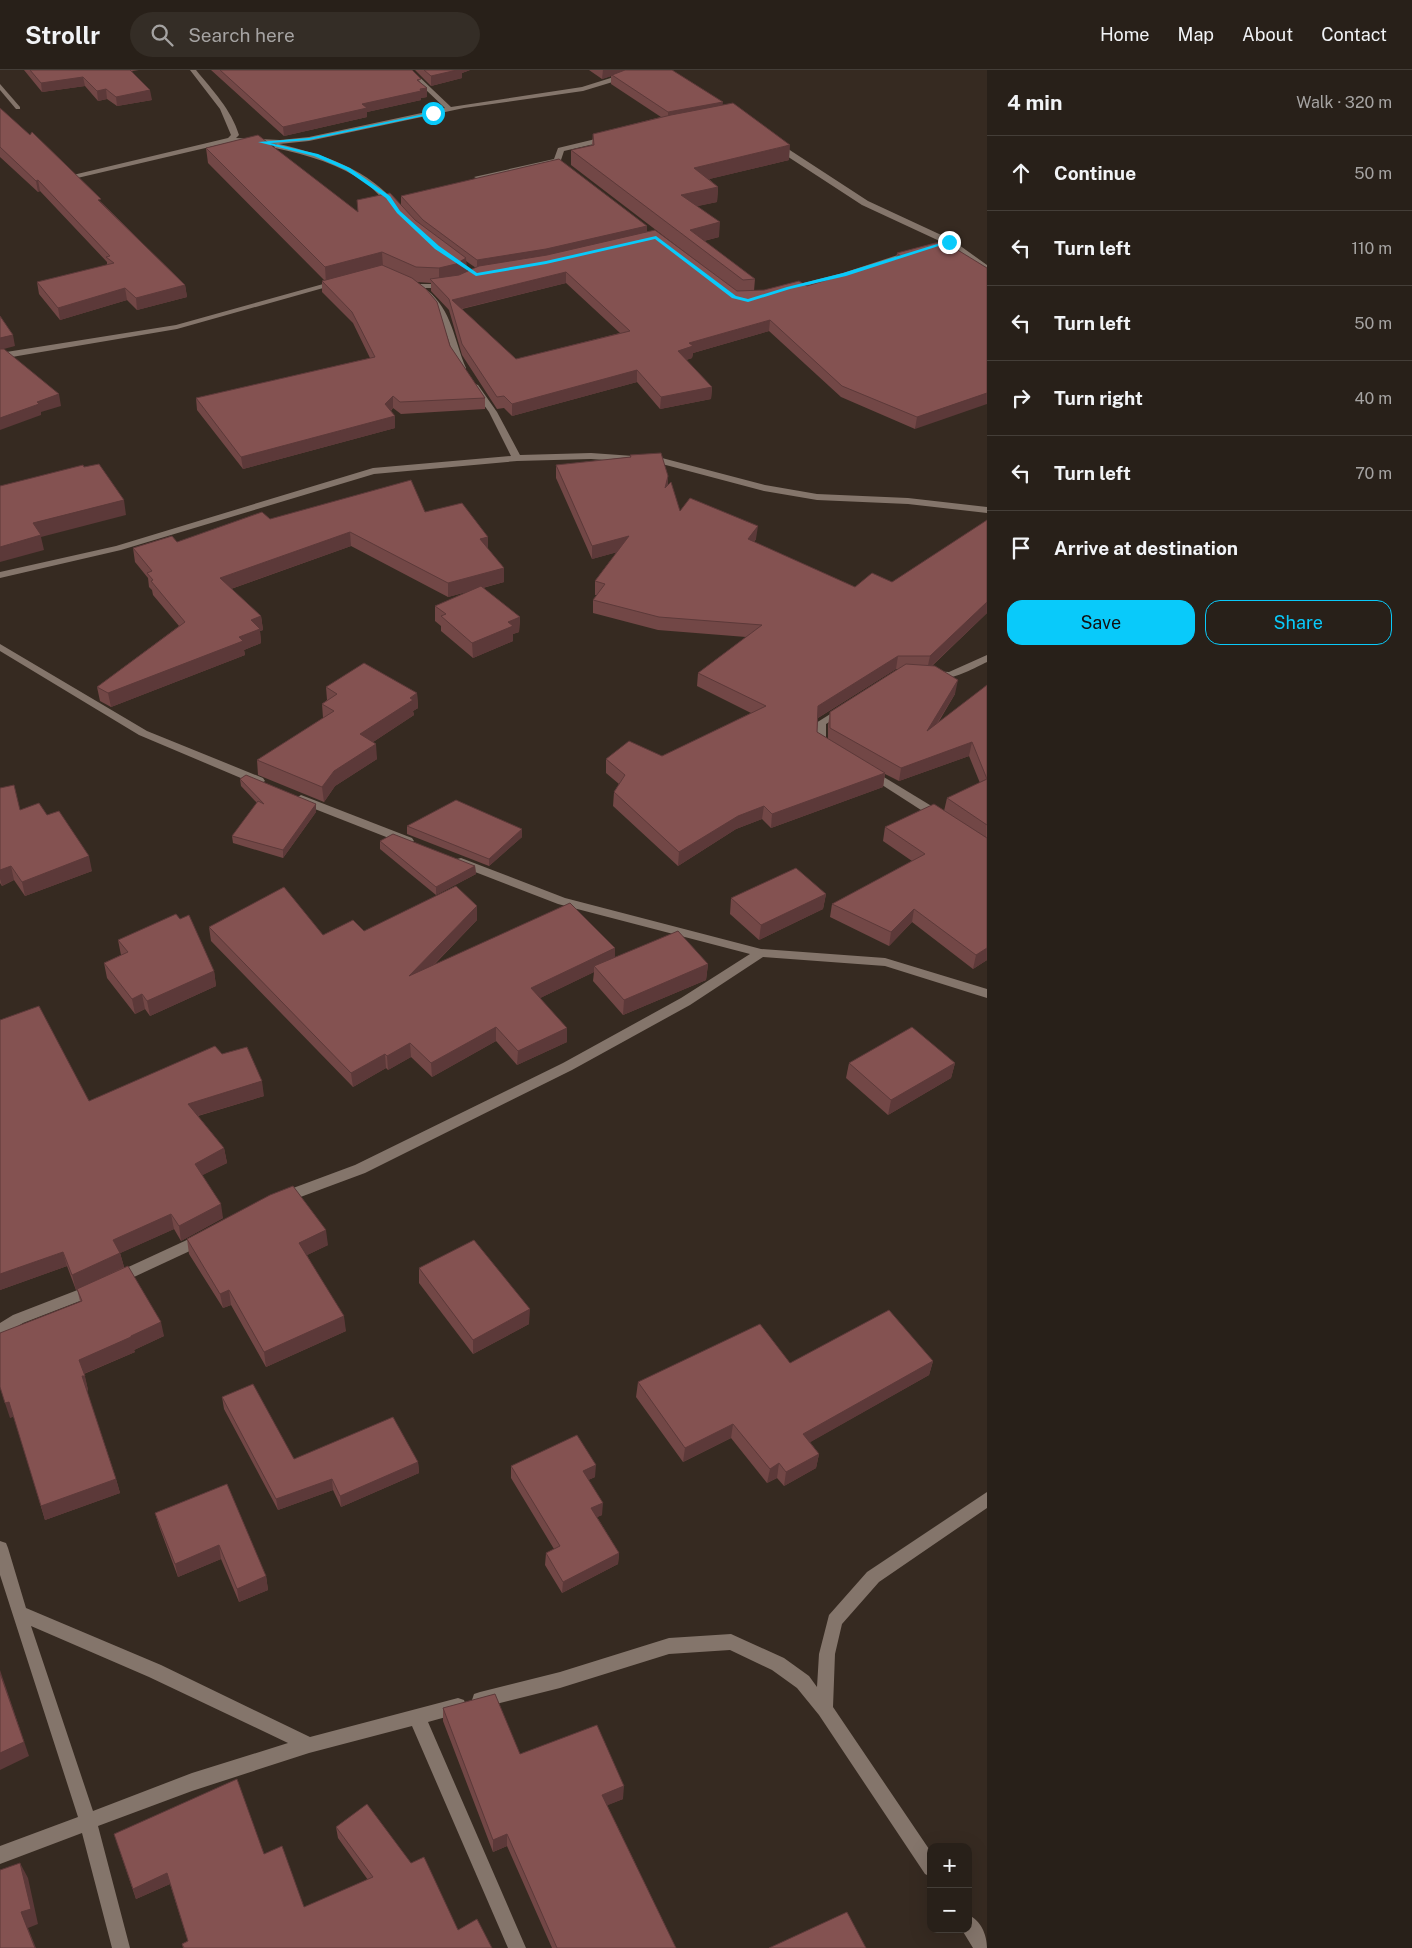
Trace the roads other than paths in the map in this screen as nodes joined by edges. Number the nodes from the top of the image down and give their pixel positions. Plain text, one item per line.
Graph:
1 (193, 70) edge
2 (408, 70) edge
3 (642, 70) edge
4 (0, 86) edge
5 (18, 108) dead end
6 (450, 109) junction
7 (619, 135) edge
8 (231, 140) junction
9 (261, 142) junction
10 (772, 142) edge
11 (557, 161) junction
12 (564, 167) edge
13 (478, 176) edge
14 (76, 177) edge
15 (398, 212) edge
16 (949, 242) junction
17 (939, 245) edge
18 (921, 250) edge
19 (987, 269) edge
20 (397, 279) edge
21 (342, 282) edge
22 (452, 284) edge
23 (415, 286) junction
24 (781, 290) edge
25 (0, 356) edge
26 (517, 458) junction
27 (987, 510) edge
28 (0, 575) edge
29 (0, 648) edge
30 (987, 658) edge
31 (918, 674) edge
32 (853, 703) edge
33 (837, 753) edge
34 (861, 768) edge
35 (269, 786) edge
36 (287, 793) edge
37 (948, 822) edge
38 (415, 844) edge
39 (452, 858) edge
40 (761, 953) junction
41 (987, 994) edge
42 (270, 1202) edge
43 (211, 1234) edge
44 (0, 1331) edge
45 (987, 1498) edge
46 (0, 1548) edge
47 (19, 1613) junction
48 (825, 1709) junction
49 (416, 1716) junction
50 (309, 1745) junction
51 (88, 1822) junction
52 (0, 1855) edge
53 (927, 1862) edge
54 (972, 1930) edge
55 (121, 1948) edge
56 (517, 1948) edge
57 (984, 1948) edge

1 - 8 street
2 - 6 street
3 - 6 street
4 - 5 street
6 - 9 street
7 - 11 street
8 - 9 street
8 - 14 street
9 - 15 street
10 - 16 street
11 - 12 street
11 - 13 street
16 - 17 street
16 - 19 street
18 - 24 street
20 - 23 street
21 - 25 street
22 - 23 street
23 - 26 street
26 - 27 street
26 - 28 street
29 - 35 street
30 - 31 street
32 - 33 street
34 - 37 street
36 - 38 street
39 - 40 street
40 - 41 street
40 - 42 street
43 - 44 street
45 - 48 street
46 - 47 street
47 - 50 street
47 - 51 street
48 - 49 street
48 - 53 street
49 - 50 street
49 - 56 street
50 - 51 street
51 - 52 street
51 - 55 street
54 - 57 street

